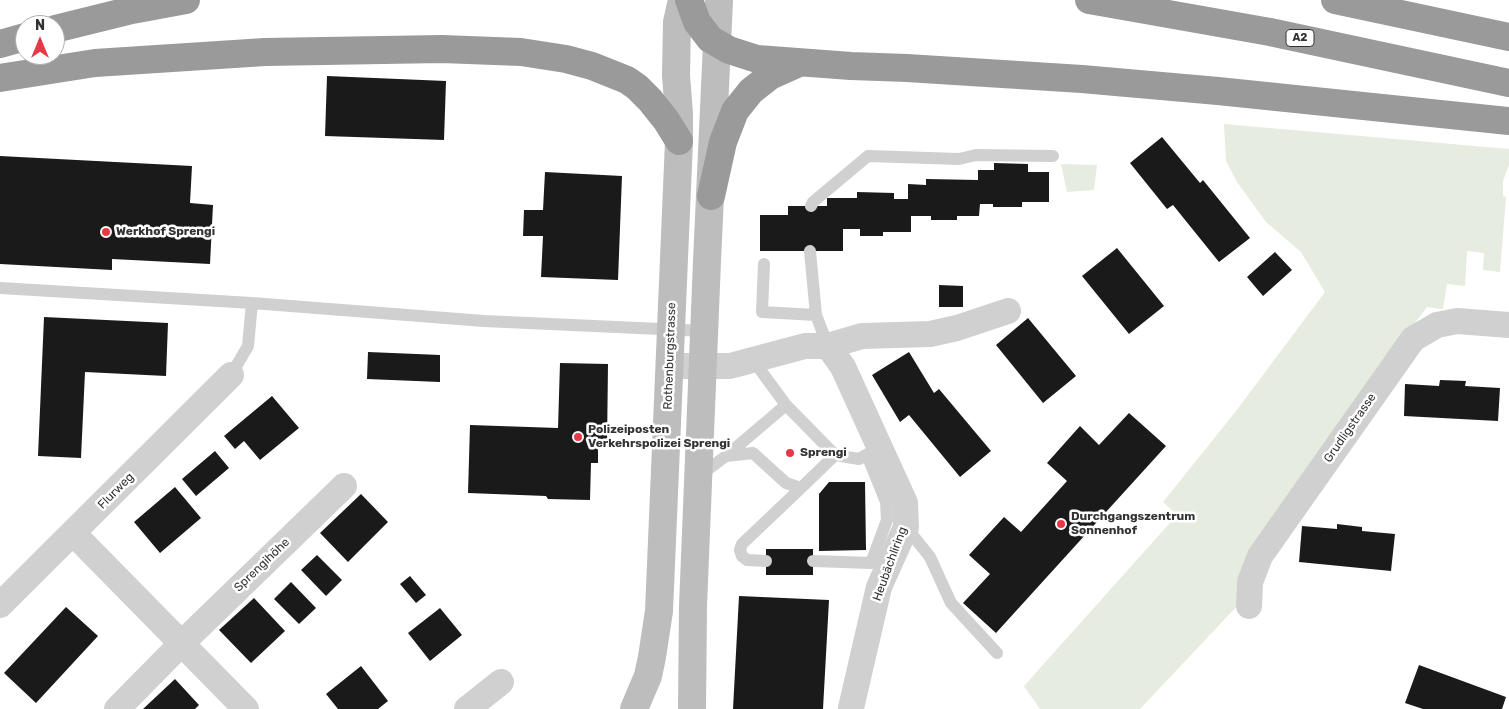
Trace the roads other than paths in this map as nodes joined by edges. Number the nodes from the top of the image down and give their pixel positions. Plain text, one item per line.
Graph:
1 (186, 0) edge
2 (1089, 0) edge
3 (1335, 0) edge
4 (700, 16) edge
5 (65, 27) edge
6 (1509, 37) edge
7 (15, 40) edge
8 (0, 44) edge
9 (800, 62) junction
10 (0, 78) edge
11 (1509, 83) edge
12 (1509, 121) edge
13 (679, 141) junction
14 (1053, 156) dead end
15 (711, 196) junction
16 (811, 206) dead end
17 (810, 251) dead end
18 (764, 264) dead end
19 (0, 288) edge
20 (252, 303) junction
21 (1008, 311) dead end
22 (816, 315) junction
23 (1509, 325) edge
24 (671, 330) junction
25 (704, 331) junction
26 (828, 346) junction
27 (753, 360) junction
28 (670, 366) junction
29 (702, 367) junction
30 (231, 375) joint
31 (786, 405) junction
32 (873, 451) junction
33 (836, 455) junction
34 (726, 456) junction
35 (698, 476) junction
36 (344, 486) dead end
37 (801, 488) junction
38 (906, 527) junction
39 (73, 533) junction
40 (766, 561) dead end
41 (813, 561) dead end
42 (0, 605) edge
43 (1249, 606) dead end
44 (180, 644) junction
45 (997, 653) dead end
46 (501, 682) dead end
47 (852, 708) dead end
48 (116, 709) edge
49 (246, 709) edge
50 (467, 709) edge
51 (634, 709) edge
52 (692, 709) edge

1 - 5 highway
2 - 11 highway, A2
3 - 6 highway
4 - 9 highway
4 - 13 main road, Rothenburgstrasse
4 - 15 main road
7 - 8 highway
9 - 12 highway
9 - 15 highway
10 - 13 highway
13 - 24 main road, Rothenburgstrasse
14 - 16 lane
15 - 25 main road
17 - 22 lane
18 - 22 lane
19 - 20 lane
20 - 24 lane
20 - 30 lane
21 - 26 street
22 - 26 lane
23 - 43 street, Grudligstrasse
24 - 25 lane
24 - 28 main road, Rothenburgstrasse
25 - 29 main road
26 - 27 street
26 - 32 street, Heubächliring
27 - 29 street
27 - 31 lane
28 - 29 street
28 - 51 main road, Rothenburgstrasse
29 - 35 main road
30 - 39 street, Flurweg
31 - 33 lane
31 - 34 lane
32 - 33 lane
32 - 38 street, Heubächliring
32 - 41 lane
33 - 37 lane
34 - 35 lane
34 - 37 lane
35 - 52 main road
36 - 44 street, Sprengihöhe
37 - 40 lane
38 - 45 lane
38 - 47 street, Heubächliring
39 - 42 street, Flurweg
39 - 44 street
44 - 48 street, Sprengihöhe
44 - 49 street
46 - 50 street

